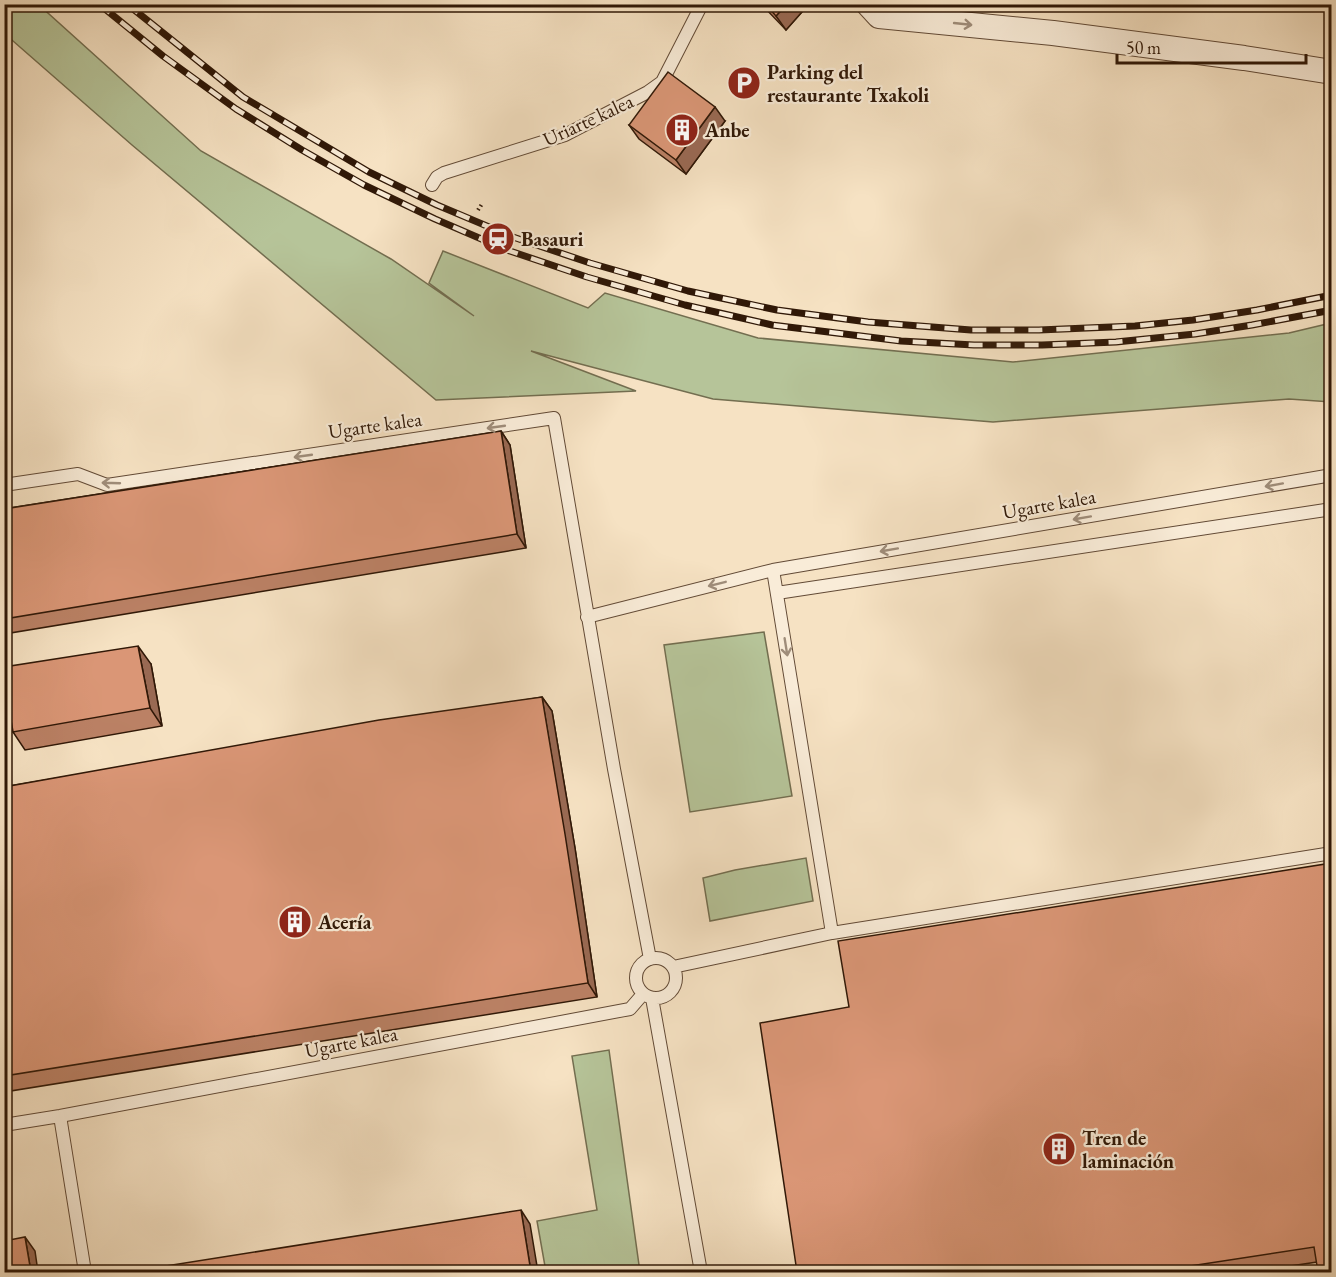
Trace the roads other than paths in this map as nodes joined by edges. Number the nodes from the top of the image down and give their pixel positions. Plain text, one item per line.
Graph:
1 (702, 4) edge
2 (868, 4) edge
3 (1332, 72) edge
4 (432, 185) dead end
5 (1332, 475) edge
6 (4, 485) edge
7 (1332, 509) edge
8 (773, 570) junction
9 (777, 593) junction
10 (587, 617) junction
11 (1332, 853) edge
12 (832, 933) junction
13 (650, 959) junction
14 (673, 967) junction
15 (648, 996) junction
16 (60, 1116) junction
17 (4, 1125) edge
18 (85, 1272) edge
19 (700, 1272) edge

1 - 4 lane, Uriarte kalea
2 -> 3 street
5 -> 8 lane, Ugarte kalea
10 -> 6 lane, Ugarte kalea
7 - 9 lane
8 - 9 lane
8 -> 10 lane, Ugarte kalea
9 -> 12 lane
10 - 13 lane, Ugarte kalea
11 - 12 lane
12 - 14 lane
13 - 14 lane
13 - 15 lane
14 - 15 lane, Ugarte kalea
15 - 16 lane, Ugarte kalea
15 - 19 lane
16 - 17 lane, Ugarte kalea
16 - 18 lane

